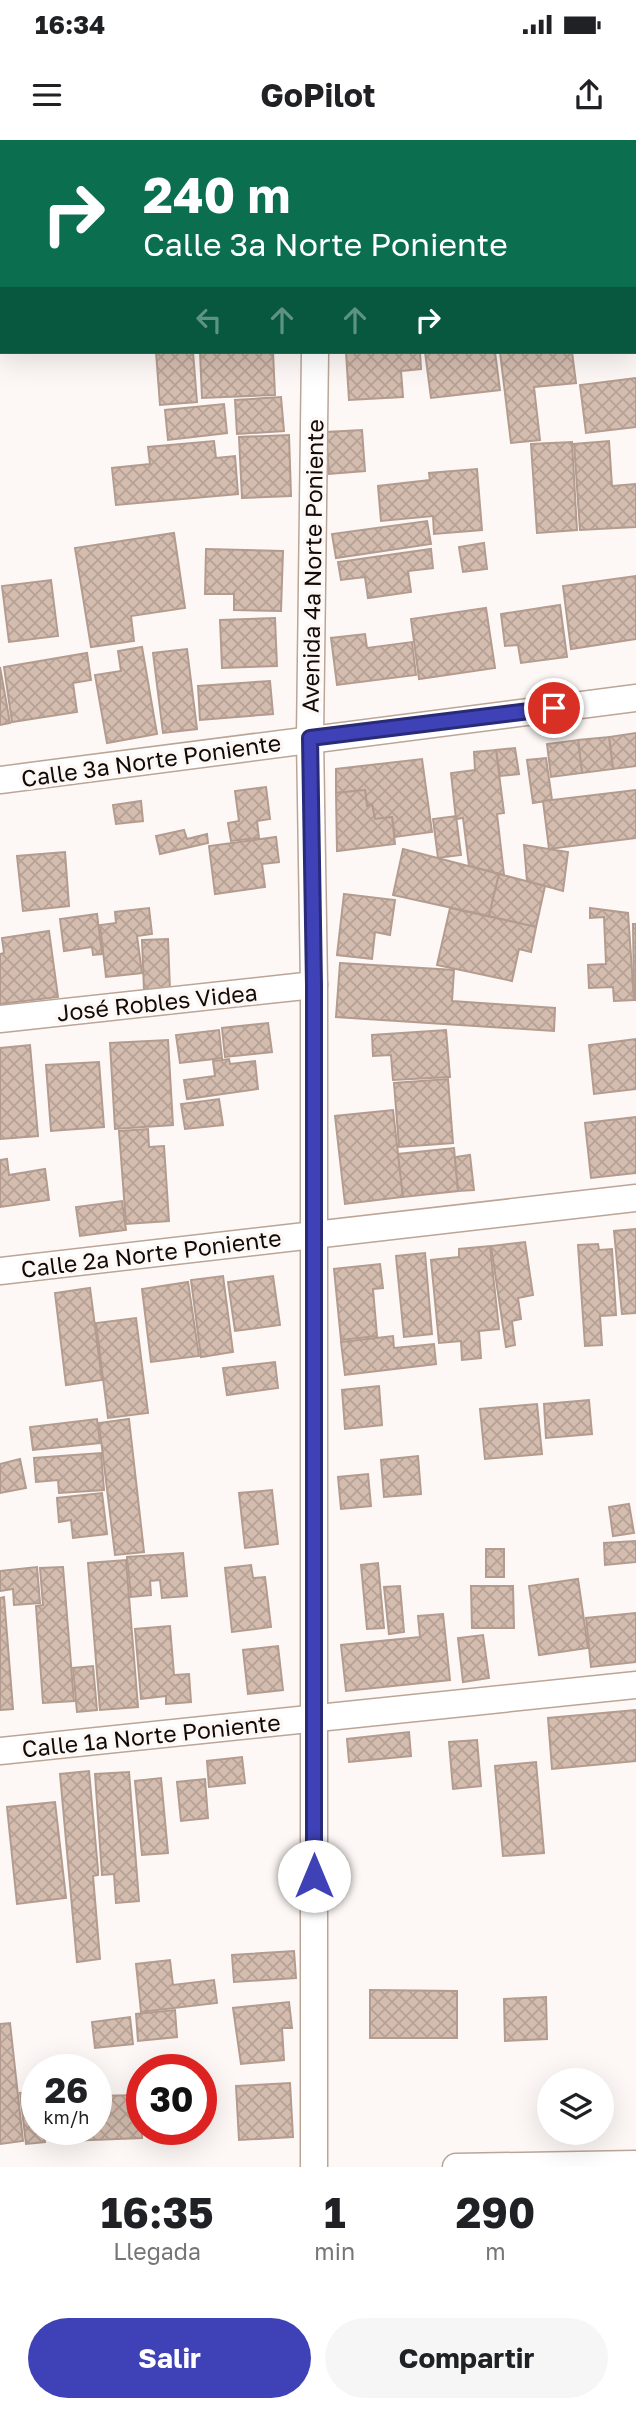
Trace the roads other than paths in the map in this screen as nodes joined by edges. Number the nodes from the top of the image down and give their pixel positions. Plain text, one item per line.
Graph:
1 (315, 354) edge
2 (636, 698) edge
3 (310, 738) junction
4 (0, 780) edge
5 (314, 985) junction
6 (0, 1019) edge
7 (636, 1198) edge
8 (315, 1233) junction
9 (0, 1272) edge
10 (636, 1685) edge
11 (314, 1717) junction
12 (0, 1751) edge
13 (636, 2164) edge
14 (314, 2167) edge
15 (456, 2167) edge

1 - 3 street, Avenida 4a Norte Poniente
2 - 3 street, Calle 3a Norte Poniente
3 - 4 street, Calle 3a Norte Poniente
3 - 5 street, Avenida 4a Norte Poniente
5 - 6 street, José Robles Videa
5 - 8 street, Avenida 4a Norte Poniente
7 - 8 street, Calle 2a Norte Poniente
8 - 9 street, Calle 2a Norte Poniente
8 - 11 street, Avenida 4a Norte Poniente
10 - 11 street, Calle 1a Norte Poniente
11 - 12 street, Calle 1a Norte Poniente
11 - 14 street, Avenida 4a Norte Poniente
13 - 15 street

